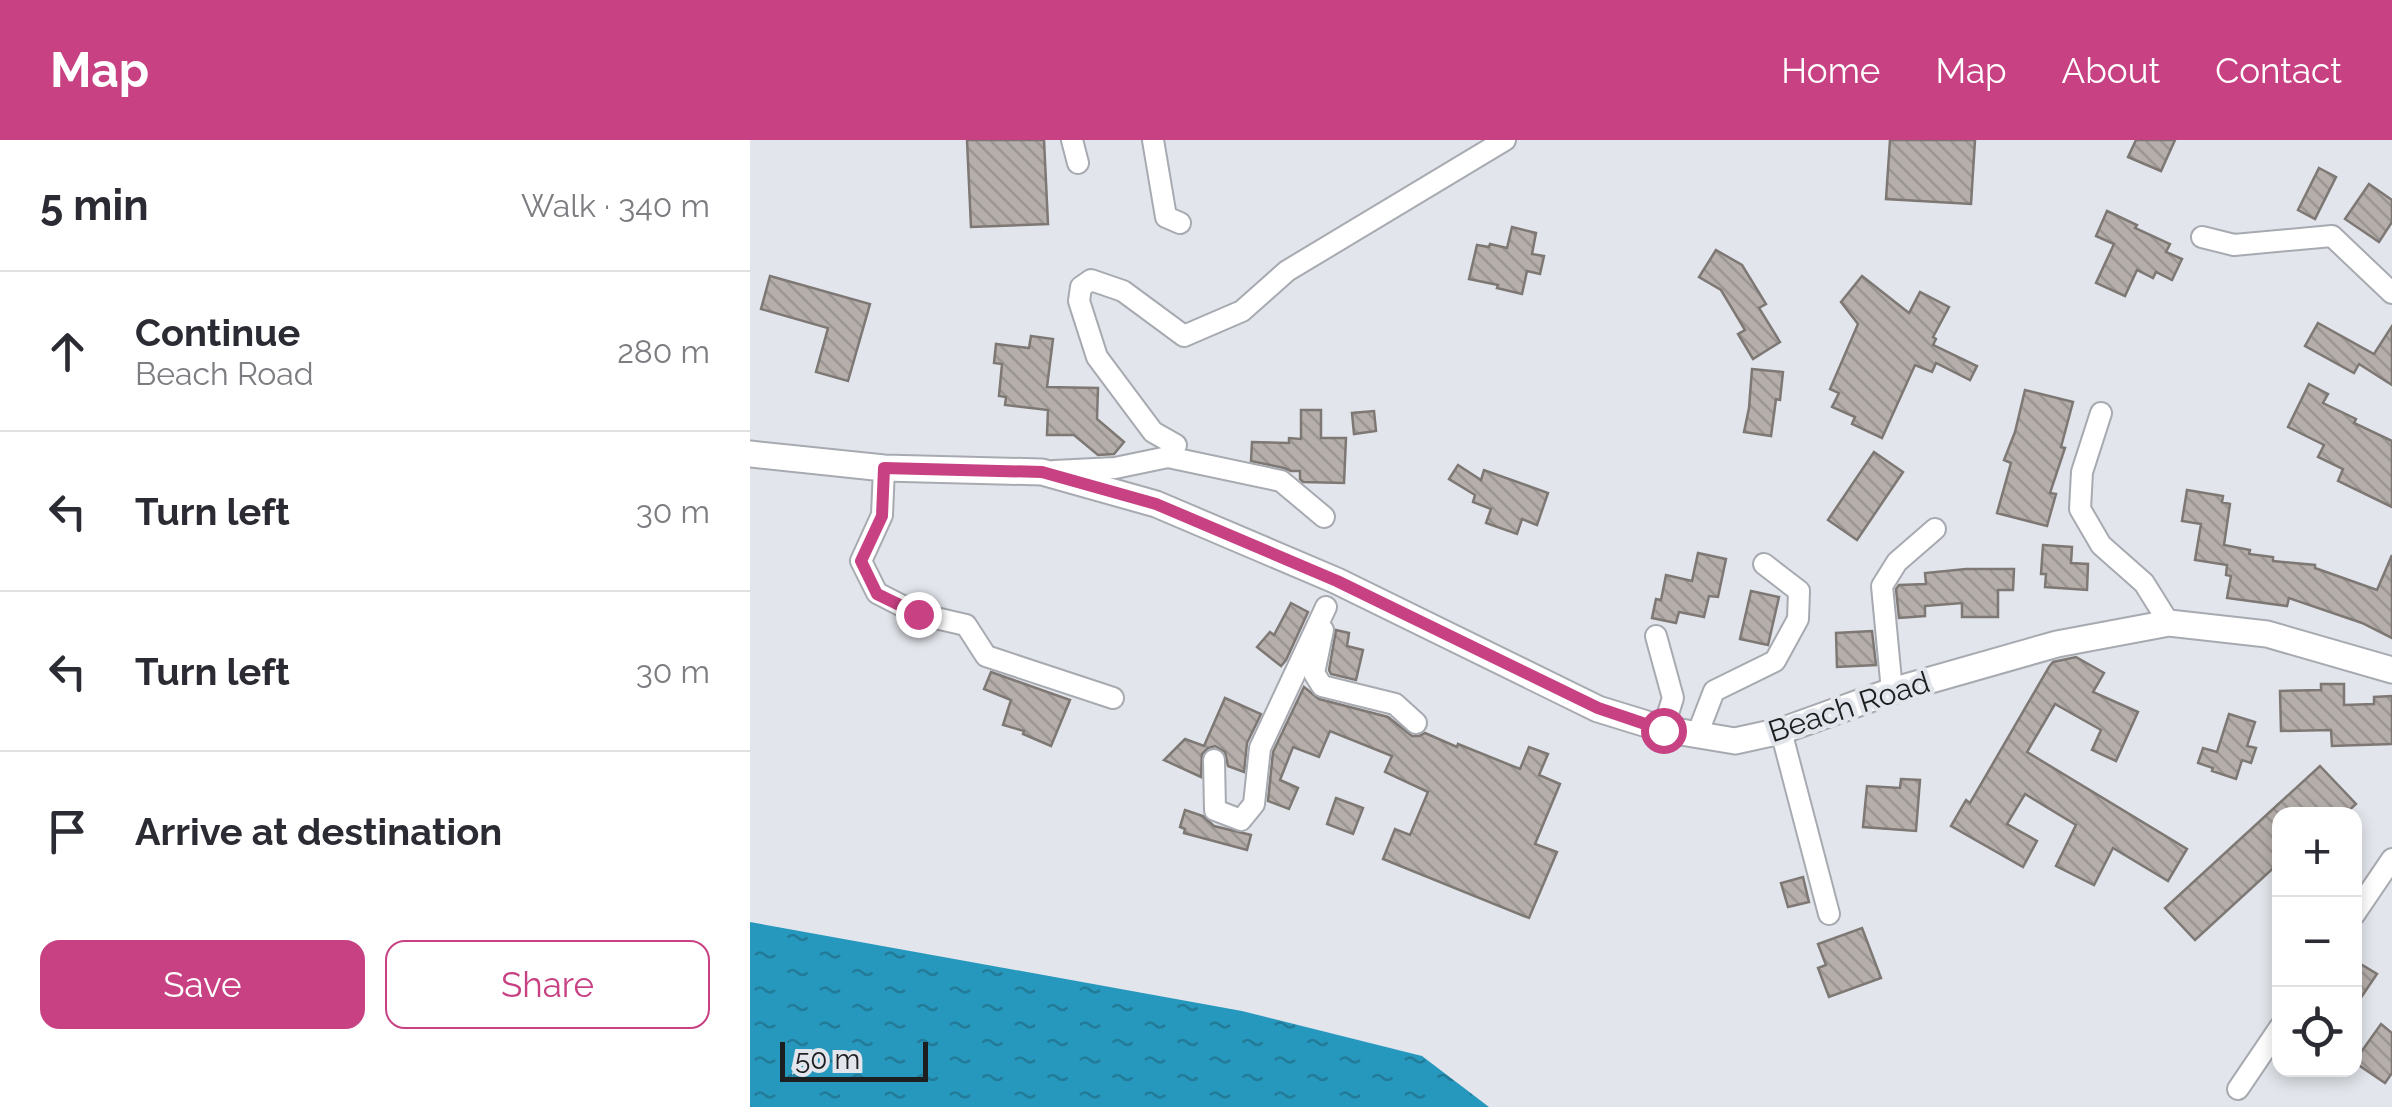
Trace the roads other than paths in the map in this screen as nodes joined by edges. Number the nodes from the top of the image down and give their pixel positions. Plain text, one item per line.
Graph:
1 (1072, 140) edge
2 (1153, 140) edge
3 (1504, 140) edge
4 (1078, 163) dead end
5 (1180, 222) dead end
6 (2202, 237) dead end
7 (2392, 293) edge
8 (2100, 412) dead end
9 (750, 454) edge
10 (1168, 456) junction
11 (884, 468) junction
12 (1042, 472) junction
13 (1324, 518) dead end
14 (1935, 528) dead end
15 (1764, 564) dead end
16 (1337, 581) junction
17 (1326, 607) junction
18 (2168, 623) junction
19 (1656, 636) dead end
20 (2392, 670) edge
21 (1892, 692) junction
22 (1112, 698) dead end
23 (1416, 723) dead end
24 (1663, 730) junction
25 (1781, 731) junction
26 (1697, 735) junction
27 (1214, 760) dead end
28 (2392, 859) edge
29 (2362, 903) edge
30 (1829, 914) dead end
31 (2272, 1039) edge
32 (2238, 1089) dead end

1 - 4 street
2 - 5 street
3 - 10 street
6 - 7 street
8 - 18 street
9 - 11 main road, Beach Road
10 - 12 street
10 - 13 street
11 - 12 main road, Beach Road
11 - 22 street
12 - 16 main road, Beach Road
14 - 21 street
15 - 26 street
16 - 17 street
16 - 24 main road, Beach Road
17 - 23 street
17 - 27 street
18 - 20 main road, Beach Road
18 - 21 main road, Beach Road
19 - 24 street
21 - 25 main road, Beach Road
24 - 26 main road, Beach Road
25 - 26 main road, Beach Road
25 - 30 street
28 - 29 street
31 - 32 street

